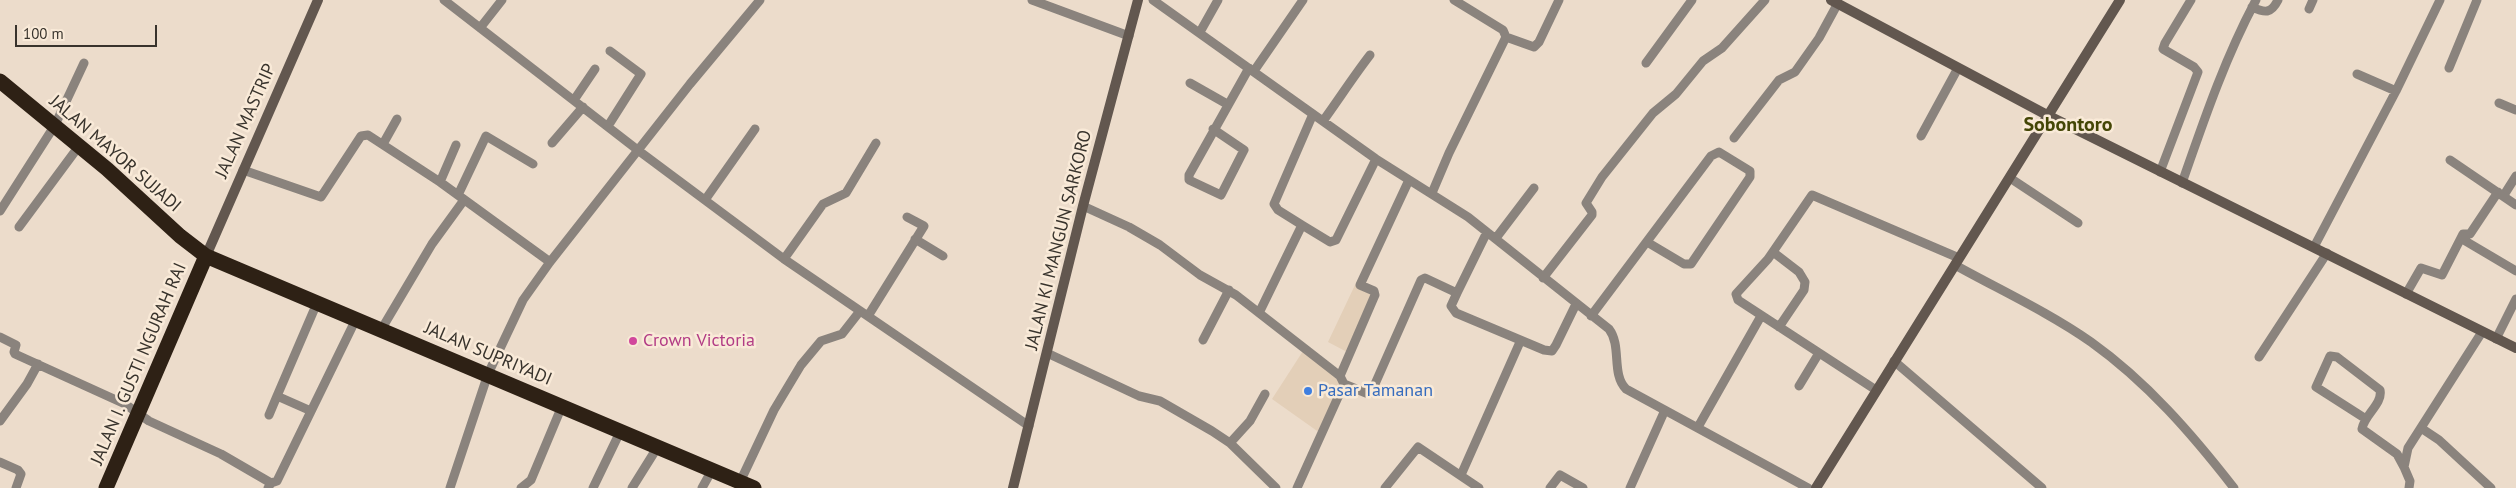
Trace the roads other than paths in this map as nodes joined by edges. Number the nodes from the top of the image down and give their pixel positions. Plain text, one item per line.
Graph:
1 (318, 0) edge
2 (444, 0) edge
3 (502, 0) edge
4 (760, 0) edge
5 (1034, 0) edge
6 (1138, 0) edge
7 (1153, 0) edge
8 (1218, 0) edge
9 (1303, 0) edge
10 (1454, 0) edge
11 (1559, 0) edge
12 (1692, 0) edge
13 (1765, 0) edge
14 (2120, 0) edge
15 (2191, 0) edge
16 (2278, 0) edge
17 (2440, 0) edge
18 (2477, 0) edge
19 (1838, 2) edge
20 (2254, 4) edge
21 (480, 28) junction
22 (1200, 32) junction
23 (1128, 36) junction
24 (1506, 37) junction
25 (610, 51) dead end
26 (1370, 55) dead end
27 (1646, 63) dead end
28 (84, 64) dead end
29 (1958, 68) junction
30 (2449, 68) dead end
31 (595, 69) dead end
32 (1251, 70) junction
33 (2357, 74) dead end
34 (0, 81) edge
35 (1190, 83) dead end
36 (2396, 91) junction
37 (574, 100) junction
38 (2499, 103) dead end
39 (1227, 104) junction
40 (583, 107) junction
41 (2516, 110) edge
42 (1313, 114) junction
43 (2047, 115) junction
44 (397, 119) dead end
45 (1323, 121) junction
46 (55, 126) junction
47 (608, 126) junction
48 (755, 129) dead end
49 (1213, 129) junction
50 (1921, 136) dead end
51 (1734, 138) dead end
52 (552, 143) dead end
53 (876, 143) dead end
54 (382, 144) junction
55 (456, 145) dead end
56 (79, 146) junction
57 (639, 151) junction
58 (1376, 159) junction
59 (2450, 160) dead end
60 (533, 164) dead end
61 (242, 170) junction
62 (2160, 172) junction
63 (2516, 176) edge
64 (2010, 178) junction
65 (1409, 180) junction
66 (440, 182) junction
67 (2182, 183) junction
68 (1534, 188) dead end
69 (1432, 193) junction
70 (2501, 193) junction
71 (461, 198) junction
72 (705, 200) junction
73 (2516, 205) edge
74 (1082, 206) junction
75 (0, 211) edge
76 (907, 217) dead end
77 (2078, 222) dead end
78 (1302, 225) junction
79 (20, 227) dead end
80 (1487, 232) junction
81 (1496, 238) junction
82 (915, 239) junction
83 (2462, 240) junction
84 (1648, 242) junction
85 (2314, 247) junction
86 (1773, 252) junction
87 (2327, 253) junction
88 (206, 256) junction
89 (943, 256) dead end
90 (784, 259) junction
91 (1957, 261) junction
92 (550, 262) junction
93 (2516, 271) edge
94 (1543, 278) junction
95 (1229, 290) junction
96 (1457, 293) junction
97 (2406, 294) junction
98 (2516, 299) edge
99 (317, 303) junction
100 (1576, 304) junction
101 (864, 313) junction
102 (1259, 314) junction
103 (1591, 316) junction
104 (1762, 316) junction
105 (356, 319) junction
106 (1779, 327) junction
107 (381, 330) junction
108 (2482, 332) junction
109 (0, 337) edge
110 (2496, 339) junction
111 (1203, 340) dead end
112 (1520, 342) junction
113 (2516, 348) edge
114 (1819, 353) junction
115 (1046, 354) junction
116 (2259, 357) dead end
117 (1894, 361) junction
118 (38, 364) junction
119 (488, 374) junction
120 (1342, 380) junction
121 (1799, 386) dead end
122 (1876, 390) junction
123 (1265, 394) dead end
124 (277, 396) junction
125 (562, 406) junction
126 (1665, 410) junction
127 (311, 411) junction
128 (138, 414) junction
129 (268, 415) dead end
130 (2366, 419) junction
131 (0, 421) edge
132 (1029, 426) junction
133 (1698, 427) junction
134 (2421, 428) junction
135 (620, 432) junction
136 (1230, 443) junction
137 (657, 448) junction
138 (2408, 448) junction
139 (2397, 454) junction
140 (0, 462) edge
141 (2404, 467) junction
142 (712, 470) junction
143 (1461, 475) junction
144 (270, 485) edge
145 (747, 485) edge
146 (16, 488) edge
147 (106, 488) edge
148 (450, 488) edge
149 (521, 488) edge
150 (594, 488) edge
151 (632, 488) edge
152 (702, 488) edge
153 (1014, 488) edge
154 (1276, 488) edge
155 (1297, 488) edge
156 (1385, 488) edge
157 (1480, 488) edge
158 (1550, 488) edge
159 (1584, 488) edge
160 (1630, 488) edge
161 (1808, 488) edge
162 (1816, 488) edge
163 (2042, 488) edge
164 (2234, 488) edge
165 (2409, 488) edge
166 (2491, 488) edge

1 - 61 street, JALAN MASTRIP
2 - 21 street
3 - 21 street
4 - 57 street
5 - 23 street
6 - 23 street, JALAN KI MANGUN SARKORO
7 - 22 street
8 - 22 street
9 - 32 street
10 - 24 street
11 - 24 street
12 - 27 street
13 - 94 street
14 - 43 street
15 - 62 street
16 - 20 street
17 - 36 street
18 - 30 street
19 - 29 street
19 - 51 street
20 - 67 street
21 - 37 street
22 - 32 street
23 - 74 street, JALAN KI MANGUN SARKORO
24 - 69 street
25 - 47 street
26 - 45 street
28 - 46 street
29 - 43 street
29 - 50 street
31 - 37 street
32 - 39 street
32 - 42 street
33 - 36 street
34 - 46 highway, JALAN MAYOR SUJADI
35 - 39 street
36 - 85 street
37 - 40 street
38 - 41 street
39 - 49 street
40 - 47 street
40 - 52 street
42 - 45 street
42 - 78 street
43 - 62 street
43 - 64 street
44 - 54 street
45 - 58 street
46 - 56 highway, JALAN MAYOR SUJADI
46 - 75 street
47 - 57 street
48 - 72 street
49 - 49 street
53 - 90 street
54 - 61 street
54 - 66 street
55 - 66 street
56 - 79 street
56 - 88 highway, JALAN MAYOR SUJADI
57 - 72 street
57 - 92 street
58 - 65 street
58 - 78 street
59 - 70 street
60 - 71 street
61 - 88 street, JALAN MASTRIP
62 - 67 street
63 - 70 street
64 - 77 street
64 - 91 street
65 - 69 street
65 - 120 street
66 - 71 street
67 - 85 street
68 - 81 street
69 - 80 street
70 - 73 street
70 - 83 street
71 - 92 street
71 - 107 street
72 - 90 street
74 - 95 street
74 - 115 street, JALAN KI MANGUN SARKORO
76 - 82 street
78 - 102 street
80 - 81 street
80 - 96 street
81 - 94 street
82 - 89 street
82 - 101 street
83 - 93 street
83 - 97 street
84 - 84 street
84 - 103 street
85 - 87 street
86 - 91 street
86 - 104 street
86 - 106 street
87 - 97 street
87 - 116 street
88 - 99 highway, JALAN SUPRIYADI
88 - 128 highway, JALAN I. GUSTI NGURAH RAI
90 - 101 street
91 - 117 street
91 - 164 street
92 - 119 street
94 - 100 street
95 - 102 street
95 - 111 street
96 - 112 street
96 - 120 street
97 - 108 street
98 - 110 street
99 - 105 highway, JALAN SUPRIYADI
99 - 124 street
100 - 103 street
100 - 112 street
101 - 132 street
101 - 145 street
102 - 120 street
103 - 126 street
104 - 106 street
104 - 133 street
105 - 107 highway, JALAN SUPRIYADI
105 - 127 street
106 - 114 street
107 - 119 highway, JALAN SUPRIYADI
108 - 110 street
108 - 134 street
109 - 118 street
110 - 113 street
112 - 143 street
114 - 121 street
114 - 122 street
115 - 132 street, JALAN KI MANGUN SARKORO
115 - 136 street
117 - 122 street
117 - 163 street
118 - 128 street
118 - 131 street
119 - 125 highway, JALAN SUPRIYADI
119 - 148 street
120 - 155 street
122 - 162 street
123 - 136 street
124 - 127 street
124 - 129 street
125 - 135 highway, JALAN SUPRIYADI
125 - 149 street
126 - 133 street
126 - 160 street
127 - 144 street
128 - 144 street
128 - 147 highway, JALAN I. GUSTI NGURAH RAI
130 - 130 street
130 - 139 street
132 - 153 street, JALAN KI MANGUN SARKORO
133 - 161 street
134 - 138 street
134 - 166 street
135 - 137 highway, JALAN SUPRIYADI
135 - 150 street
136 - 154 street
137 - 142 highway, JALAN SUPRIYADI
137 - 151 street
138 - 139 street
138 - 141 street
139 - 141 street
140 - 146 street
141 - 165 street
142 - 145 highway, JALAN SUPRIYADI
142 - 152 street
143 - 156 street
143 - 157 street
158 - 159 street

